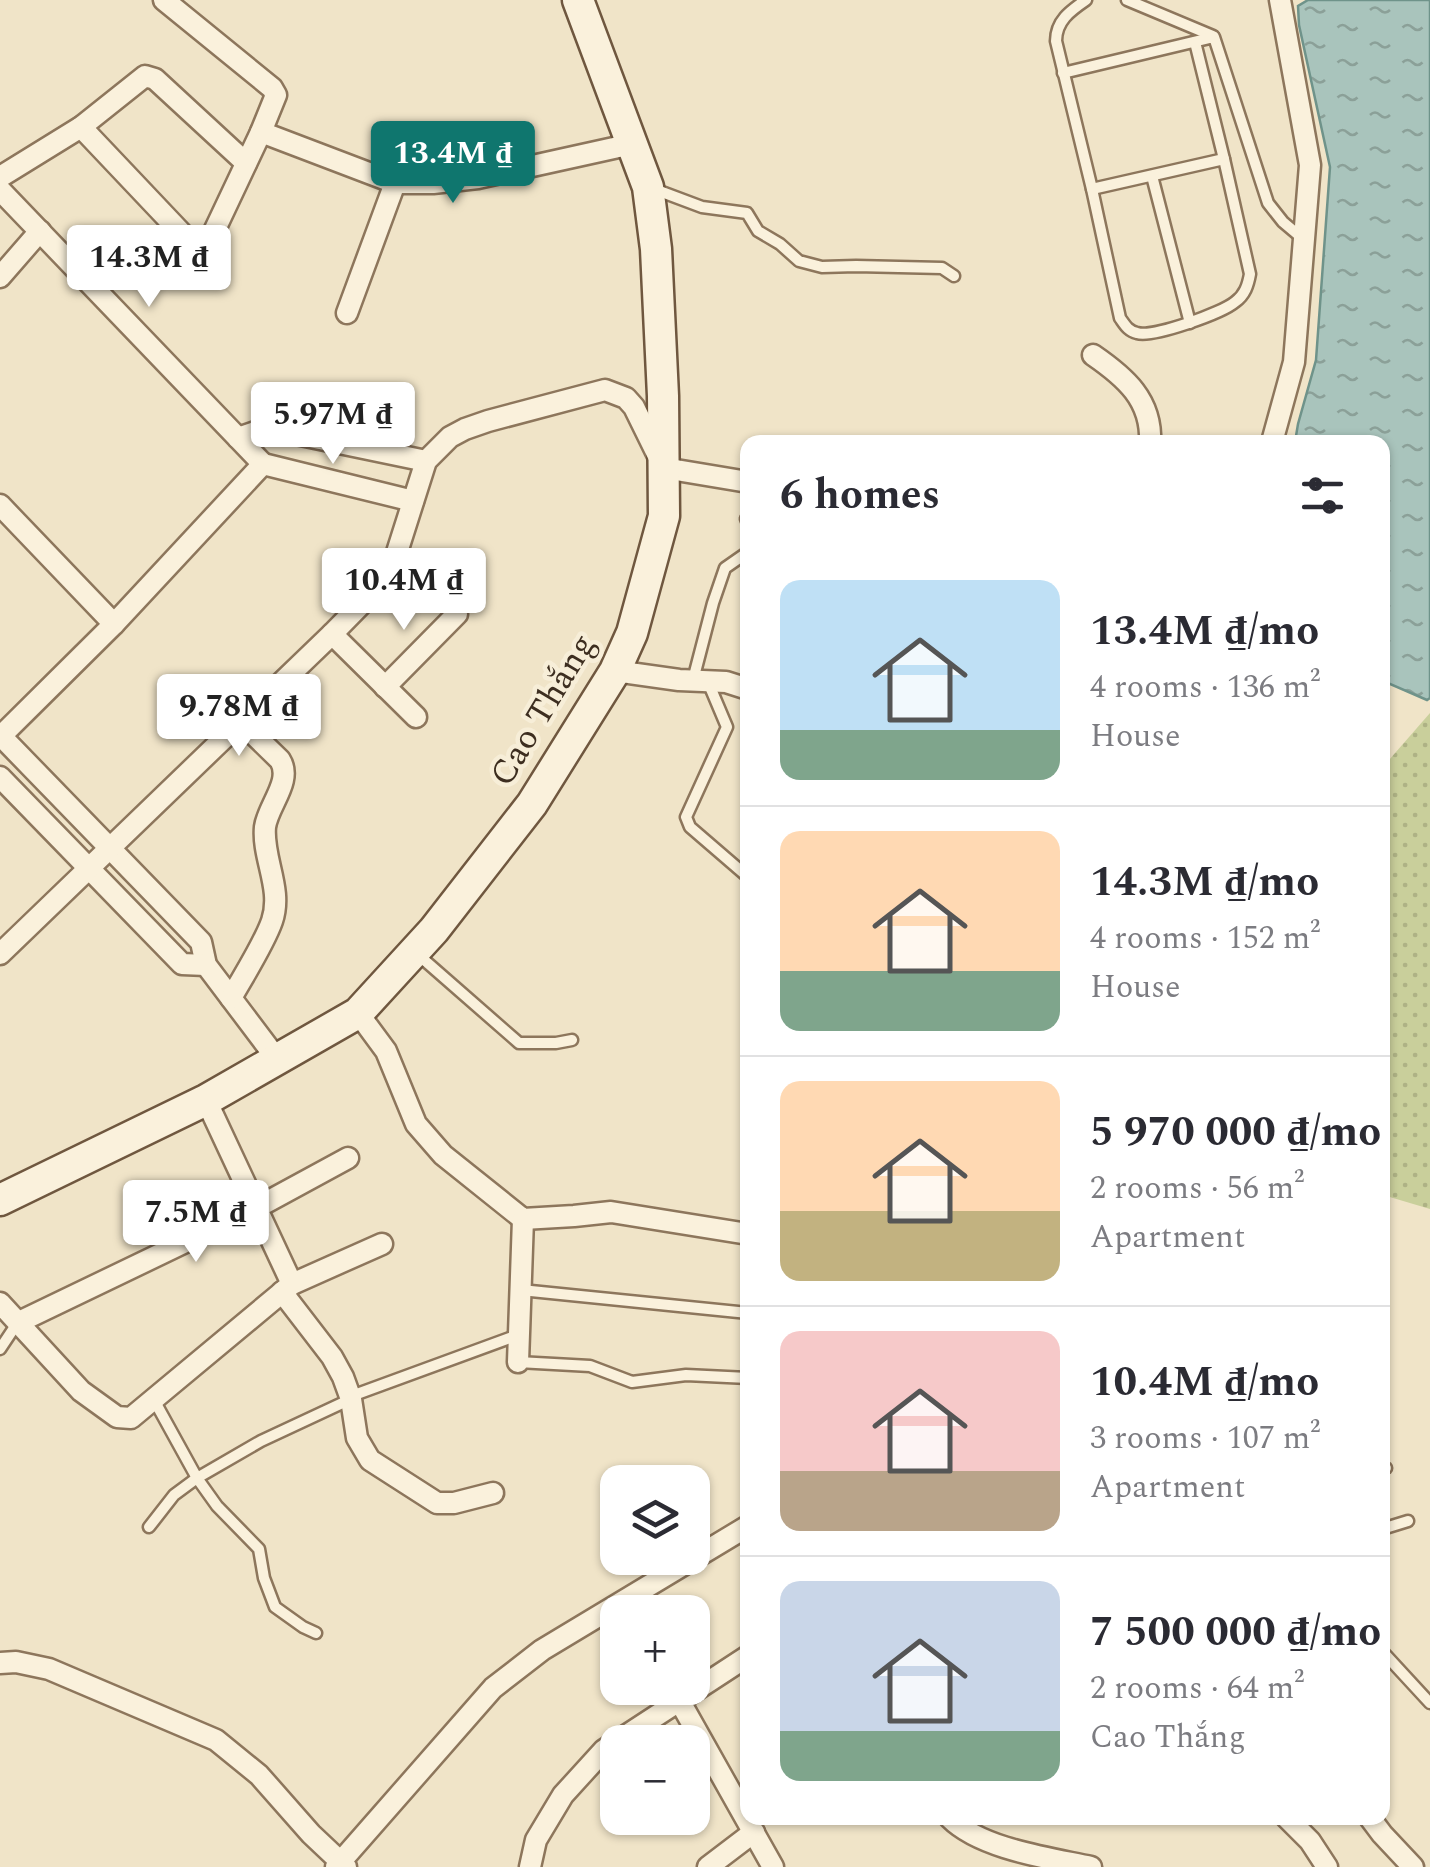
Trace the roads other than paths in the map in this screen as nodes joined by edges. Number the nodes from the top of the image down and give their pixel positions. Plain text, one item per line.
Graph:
1 (164, 0) edge
2 (578, 0) edge
3 (1086, 0) edge
4 (1127, 0) edge
5 (1280, 0) edge
6 (1214, 36) junction
7 (1194, 42) junction
8 (1063, 73) junction
9 (81, 127) junction
10 (261, 132) junction
11 (632, 144) junction
12 (1224, 159) junction
13 (246, 163) junction
14 (0, 176) edge
15 (1152, 176) junction
16 (395, 183) junction
17 (648, 187) junction
18 (1092, 189) junction
19 (0, 190) edge
20 (40, 232) junction
21 (1304, 240) junction
22 (954, 276) dead end
23 (0, 277) edge
24 (347, 313) dead end
25 (1190, 323) junction
26 (1093, 355) dead end
27 (1150, 435) edge
28 (1274, 435) edge
29 (238, 438) junction
30 (426, 461) junction
31 (263, 464) junction
32 (664, 468) junction
33 (740, 481) edge
34 (412, 500) junction
35 (0, 504) edge
36 (740, 558) edge
37 (457, 614) dead end
38 (114, 624) junction
39 (332, 634) junction
40 (615, 671) junction
41 (701, 680) junction
42 (386, 687) junction
43 (740, 687) edge
44 (416, 717) dead end
45 (241, 722) junction
46 (0, 736) edge
47 (0, 777) edge
48 (110, 848) junction
49 (87, 869) junction
50 (740, 870) edge
51 (415, 951) junction
52 (0, 954) edge
53 (206, 965) junction
54 (232, 998) junction
55 (358, 1013) junction
56 (572, 1040) dead end
57 (277, 1059) junction
58 (206, 1100) junction
59 (348, 1158) dead end
60 (0, 1200) edge
61 (256, 1208) junction
62 (523, 1219) junction
63 (740, 1233) edge
64 (382, 1244) dead end
65 (287, 1288) junction
66 (520, 1290) junction
67 (0, 1303) edge
68 (740, 1312) edge
69 (19, 1322) junction
70 (519, 1335) junction
71 (0, 1349) edge
72 (518, 1362) joint
73 (740, 1378) edge
74 (351, 1399) junction
75 (154, 1400) junction
76 (197, 1478) junction
77 (494, 1493) dead end
78 (1408, 1521) dead end
79 (1390, 1526) edge
80 (149, 1527) dead end
81 (740, 1531) edge
82 (316, 1632) dead end
83 (1390, 1659) edge
84 (740, 1661) edge
85 (0, 1663) edge
86 (710, 1680) edge
87 (1430, 1703) edge
88 (672, 1705) edge
89 (682, 1705) edge
90 (740, 1807) edge
91 (750, 1825) edge
92 (958, 1825) edge
93 (1294, 1825) edge
94 (1375, 1825) edge
95 (754, 1832) junction
96 (340, 1865) edge
97 (530, 1867) edge
98 (708, 1867) edge
99 (773, 1867) edge
100 (1090, 1867) edge
101 (1327, 1867) edge
102 (1414, 1867) edge

1 - 10 street
2 - 11 main road, Cao Thắng
3 - 8 lane
4 - 6 lane
5 - 21 street
6 - 7 lane
6 - 21 lane
7 - 8 lane
7 - 12 lane
8 - 18 lane
9 - 13 street
9 - 13 street
9 - 14 street
10 - 13 street
10 - 16 street
11 - 16 street
11 - 17 main road, Cao Thắng
12 - 15 lane
12 - 25 lane
15 - 18 lane
15 - 25 lane
16 - 24 street
17 - 22 lane
17 - 32 main road, Cao Thắng
18 - 25 lane
19 - 20 street
20 - 23 street
20 - 29 street
21 - 28 street
26 - 27 street
29 - 30 street
29 - 31 street
30 - 32 street
30 - 34 street
31 - 34 street
31 - 38 street
32 - 33 street
32 - 40 main road, Cao Thắng
34 - 39 street
35 - 38 street
36 - 41 lane
37 - 42 street
38 - 46 street
39 - 42 street
39 - 45 street
40 - 41 street
40 - 51 main road, Cao Thắng
41 - 43 street
41 - 50 lane
42 - 44 street
45 - 48 street
45 - 54 street
46 - 48 street
47 - 49 street
48 - 49 street
48 - 53 street
49 - 52 street
49 - 53 street
51 - 55 main road, Cao Thắng
51 - 56 lane
53 - 54 street
54 - 57 street
55 - 57 main road, Cao Thắng
55 - 62 street
57 - 58 main road, Cao Thắng
58 - 60 main road, Cao Thắng
58 - 61 street
59 - 61 street
61 - 65 street
61 - 69 street
62 - 63 street
62 - 66 street
64 - 65 street
65 - 74 street
65 - 75 street
66 - 68 lane
66 - 70 street
67 - 69 street
69 - 71 lane
69 - 75 street
70 - 72 street
70 - 74 lane
72 - 73 lane
74 - 76 lane
74 - 77 street
75 - 76 lane
76 - 80 lane
76 - 82 lane
78 - 79 lane
81 - 96 street
83 - 87 lane
84 - 86 street
85 - 96 street
88 - 97 street
89 - 90 street
91 - 95 street
92 - 100 street
93 - 101 street
94 - 102 street
95 - 98 street
95 - 99 street

